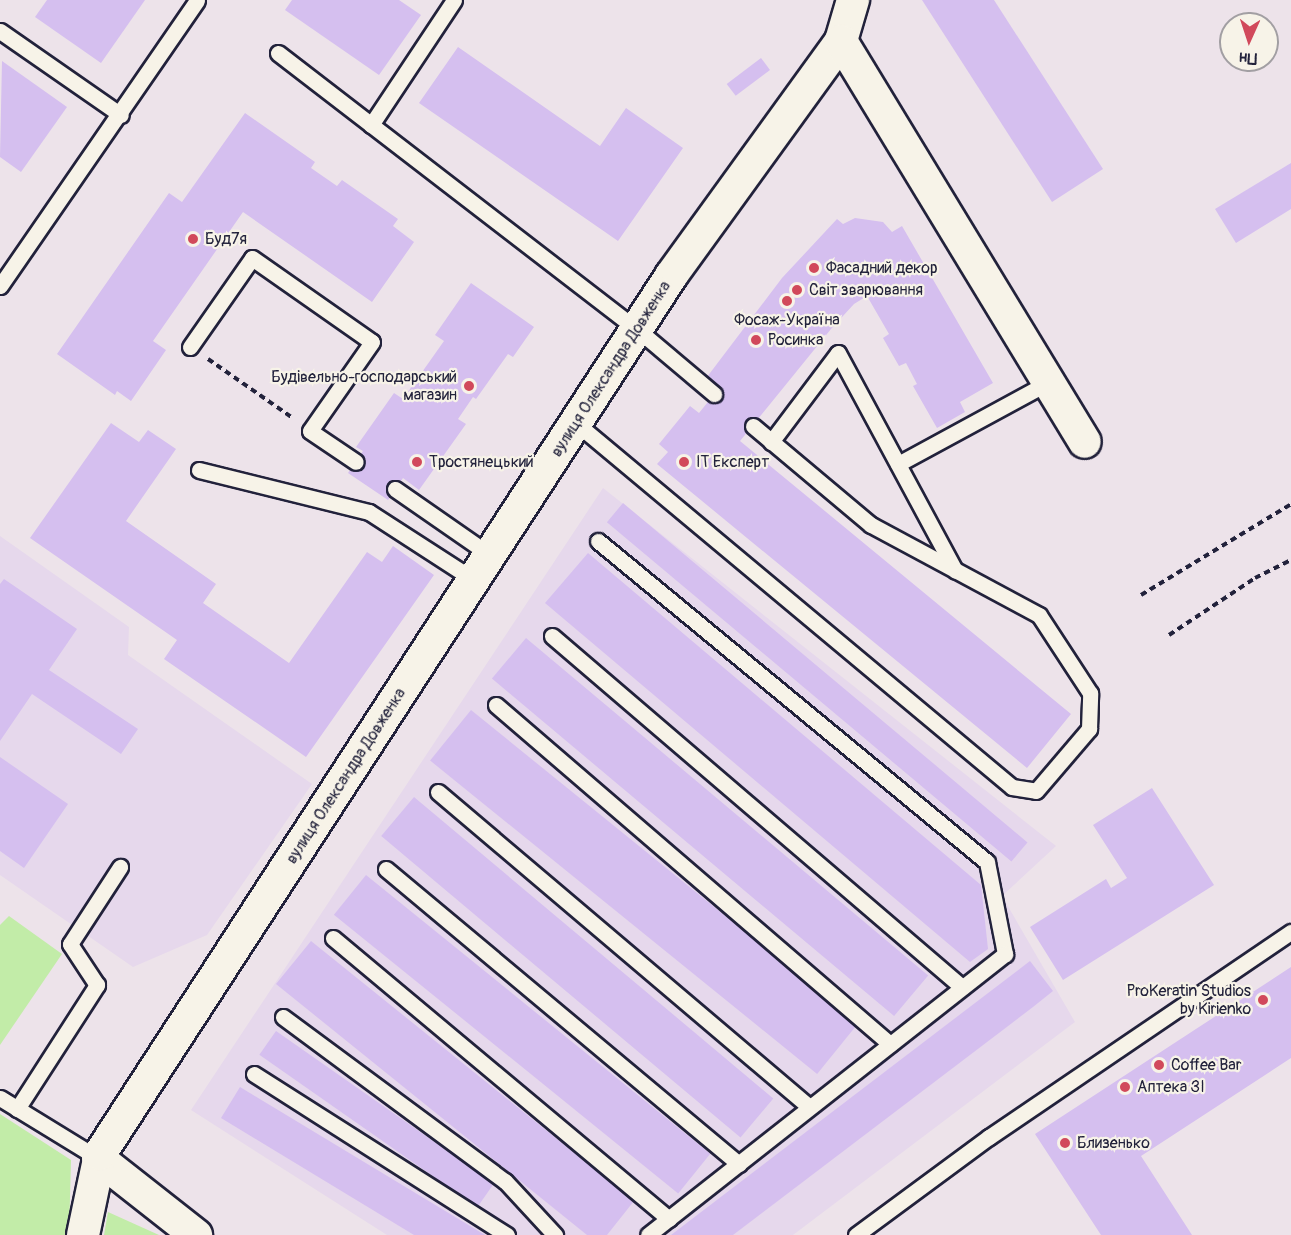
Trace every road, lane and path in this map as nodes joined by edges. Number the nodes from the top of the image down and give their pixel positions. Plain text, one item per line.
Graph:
1 (197, 0) edge
2 (454, 0) edge
3 (853, 0) edge
4 (0, 31) edge
5 (841, 41) junction
6 (278, 52) dead end
7 (121, 115) junction
8 (371, 125) junction
9 (0, 286) edge
10 (637, 329) junction
11 (189, 347) joint
12 (1047, 383) junction
13 (714, 394) dead end
14 (576, 423) junction
15 (753, 426) dead end
16 (310, 431) junction
17 (1085, 441) dead end
18 (771, 442) junction
19 (356, 462) dead end
20 (898, 464) junction
21 (199, 470) dead end
22 (395, 489) dead end
23 (1291, 504) edge
24 (598, 541) dead end
25 (1291, 560) edge
26 (482, 568) junction
27 (955, 570) junction
28 (1141, 595) dead end
29 (552, 636) dead end
30 (1168, 636) dead end
31 (496, 705) dead end
32 (438, 792) dead end
33 (120, 867) dead end
34 (386, 868) dead end
35 (1291, 932) edge
36 (333, 938) dead end
37 (962, 987) junction
38 (283, 1017) dead end
39 (890, 1044) junction
40 (254, 1074) dead end
41 (0, 1098) edge
42 (810, 1107) junction
43 (17, 1109) junction
44 (98, 1158) junction
45 (739, 1164) junction
46 (669, 1219) junction
47 (83, 1235) edge
48 (196, 1235) edge
49 (507, 1235) edge
50 (555, 1235) edge
51 (648, 1235) edge
52 (856, 1235) edge

1 - 7 lane
2 - 8 lane
3 - 5 street, вулиця Олександра Довженка
4 - 7 lane
5 - 10 street, вулиця Олександра Довженка
5 - 12 street
6 - 8 lane
7 - 9 lane
8 - 10 lane
10 - 13 lane
10 - 14 street, вулиця Олександра Довженка
11 - 16 path
11 - 16 lane
12 - 17 street
12 - 20 lane
14 - 26 street, вулиця Олександра Довженка
14 - 27 lane
15 - 18 lane
16 - 19 lane
18 - 20 lane
18 - 27 lane
20 - 27 lane
21 - 26 lane
22 - 26 lane
23 - 28 path
24 - 37 lane
25 - 30 path
26 - 44 street, вулиця Олександра Довженка
29 - 37 lane
31 - 39 lane
32 - 42 lane
33 - 43 lane
34 - 45 lane
35 - 52 lane
36 - 46 lane
37 - 39 lane
38 - 50 lane
39 - 42 lane
40 - 49 lane
41 - 43 lane
42 - 45 lane
43 - 44 lane
44 - 47 street
44 - 48 street
45 - 46 lane
46 - 51 lane

